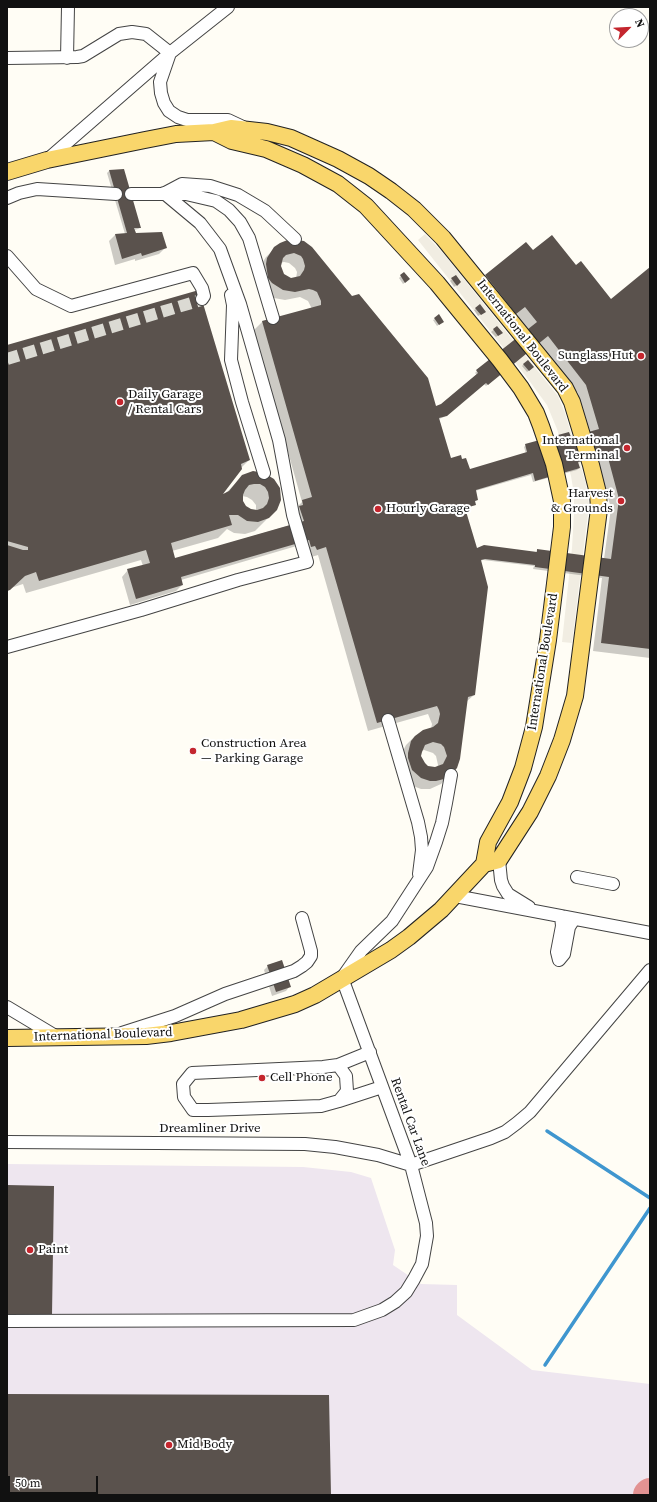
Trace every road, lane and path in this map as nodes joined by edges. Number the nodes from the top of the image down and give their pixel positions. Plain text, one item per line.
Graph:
1 (68, 7) edge
2 (228, 7) edge
3 (170, 53) junction
4 (7, 58) edge
5 (67, 58) junction
6 (248, 129) junction
7 (214, 132) junction
8 (47, 160) junction
9 (7, 172) edge
10 (116, 194) dead end
11 (131, 194) dead end
12 (164, 194) junction
13 (7, 198) edge
14 (295, 239) dead end
15 (220, 249) junction
16 (7, 256) edge
17 (202, 299) dead end
18 (273, 318) dead end
19 (264, 473) dead end
20 (7, 647) edge
21 (388, 720) dead end
22 (451, 775) dead end
23 (499, 860) junction
24 (484, 864) junction
25 (577, 877) dead end
26 (417, 881) junction
27 (613, 884) dead end
28 (455, 896) junction
29 (537, 912) junction
30 (561, 916) junction
31 (302, 918) dead end
32 (574, 919) junction
33 (650, 933) edge
34 (650, 970) edge
35 (342, 978) junction
36 (7, 1007) edge
37 (113, 1036) junction
38 (57, 1037) junction
39 (7, 1038) edge
40 (370, 1052) junction
41 (338, 1065) junction
42 (382, 1086) junction
43 (339, 1101) junction
44 (7, 1142) edge
45 (411, 1165) junction
46 (7, 1321) edge

1 - 5 street
2 - 3 street
3 - 5 street
3 - 6 street
3 - 8 street
4 - 5 street
6 - 7 main road, International Boulevard
6 - 23 main road, International Boulevard
7 - 8 main road, International Boulevard
7 - 24 main road, International Boulevard
8 - 9 main road, International Boulevard
10 - 13 street
11 - 12 street
12 - 14 street
12 - 15 street
12 - 18 street
15 - 19 street
15 - 20 street
16 - 17 street
21 - 26 street
22 - 26 street
23 - 24 main road
23 - 29 street
24 - 28 main road, International Boulevard
25 - 27 street
26 - 35 street
28 - 29 street
28 - 35 main road, International Boulevard
29 - 30 street
30 - 32 street
30 - 32 street
31 - 37 street
32 - 33 street
34 - 45 street
35 - 37 main road, International Boulevard
35 - 40 street, Rental Car Lane
36 - 38 street
37 - 38 main road, International Boulevard
38 - 39 main road, International Boulevard
40 - 41 street
40 - 42 street, Rental Car Lane
41 - 43 street
41 - 43 street
42 - 43 street
42 - 45 street, Rental Car Lane
44 - 45 street, Dreamliner Drive
45 - 46 street, Rental Car Lane

